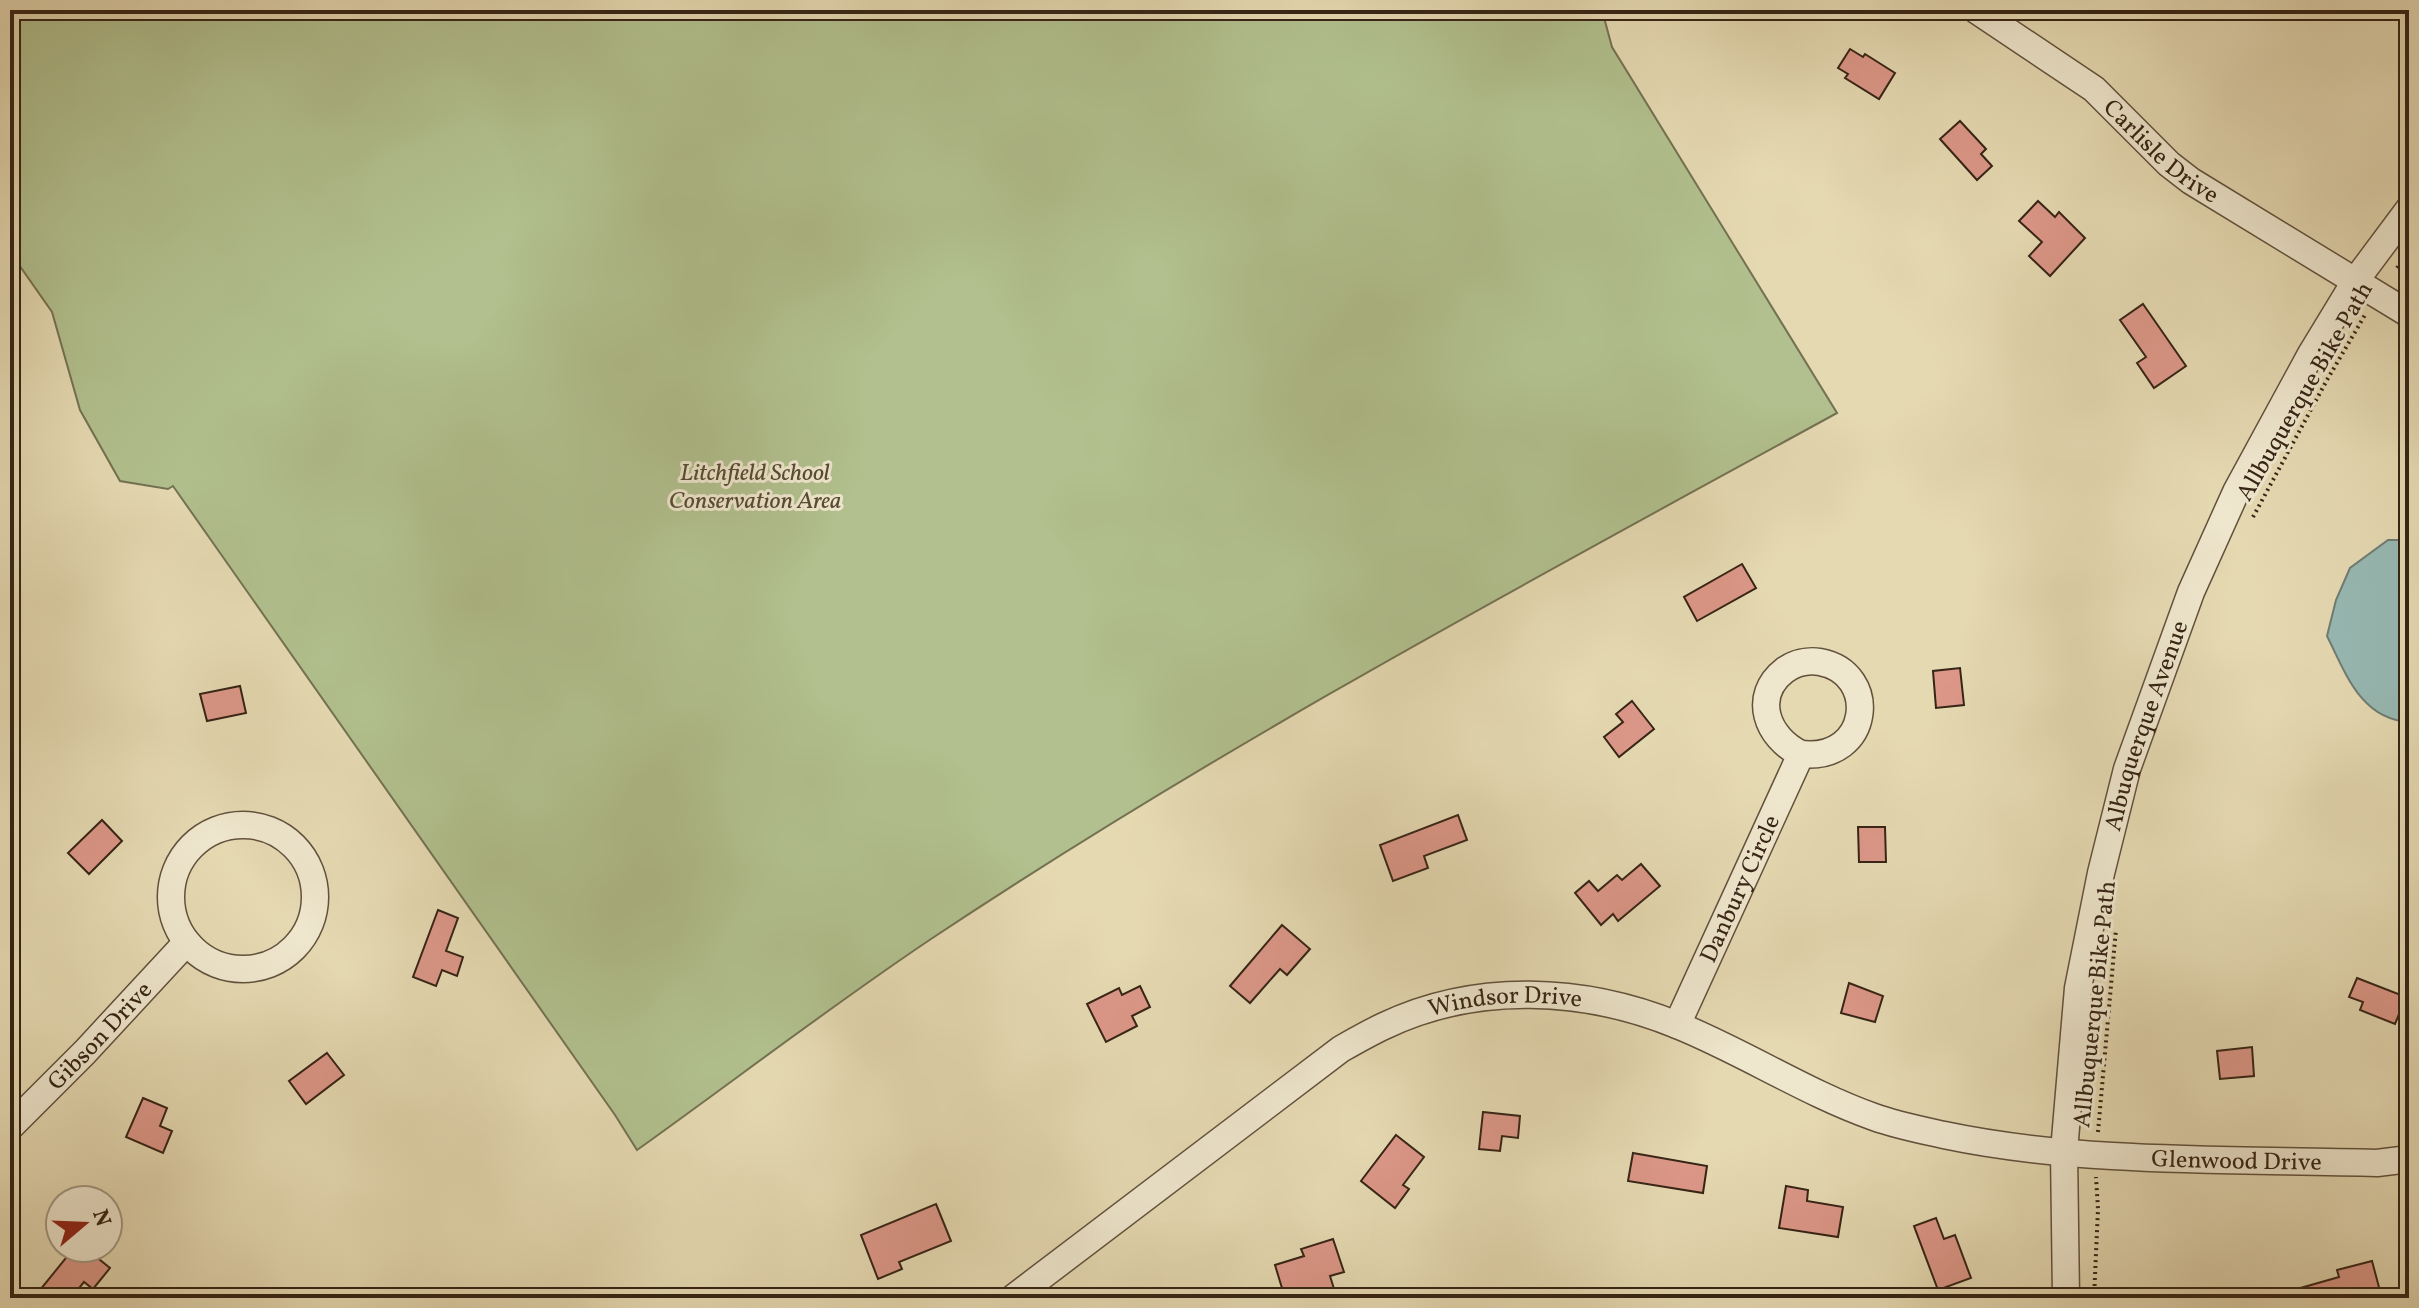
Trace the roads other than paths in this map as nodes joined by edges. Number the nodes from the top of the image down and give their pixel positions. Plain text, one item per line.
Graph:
1 (1976, 10) edge
2 (2409, 209) edge
3 (2367, 287) junction
4 (2409, 314) edge
5 (1801, 754) dead end
6 (186, 943) junction
7 (1677, 1025) junction
8 (10, 1127) edge
9 (2064, 1151) junction
10 (2409, 1159) edge
11 (1013, 1298) edge
12 (2066, 1298) edge

1 - 3 street, Carlisle Drive
2 - 3 street, Albuquerque Avenue
3 - 4 street, Carlisle Drive
3 - 9 street, Albuquerque Avenue
5 - 7 street, Danbury Circle
6 - 6 street
6 - 8 street, Gibson Drive
7 - 9 street, Windsor Drive
7 - 11 street, Windsor Drive
9 - 10 street, Glenwood Drive
9 - 12 street, Albuquerque Avenue

